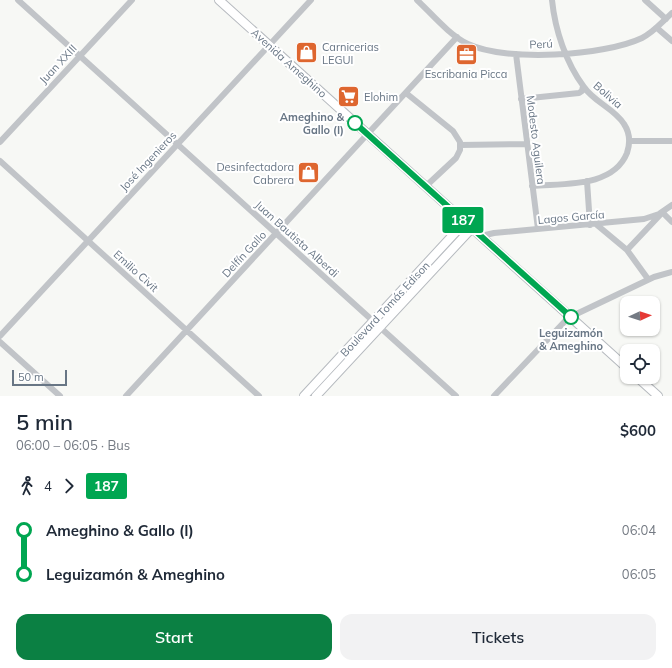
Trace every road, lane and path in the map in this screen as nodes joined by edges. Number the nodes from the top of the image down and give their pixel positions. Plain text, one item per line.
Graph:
1 (18, 0) edge
2 (132, 0) edge
3 (219, 0) edge
4 (311, 0) edge
5 (417, 0) edge
6 (552, 0) edge
7 (645, 0) edge
8 (672, 13) edge
9 (666, 19) junction
10 (657, 28) junction
11 (458, 37) junction
12 (672, 42) edge
13 (269, 45) junction
14 (566, 53) junction
15 (516, 54) junction
16 (80, 56) junction
17 (583, 86) junction
18 (406, 93) junction
19 (521, 99) junction
20 (368, 134) junction
21 (629, 141) junction
22 (672, 141) edge
23 (0, 142) edge
24 (177, 144) junction
25 (527, 144) junction
26 (460, 145) junction
27 (0, 161) edge
28 (587, 181) junction
29 (426, 186) junction
30 (532, 186) junction
31 (672, 205) edge
32 (662, 212) junction
33 (465, 222) junction
34 (672, 222) edge
35 (590, 225) junction
36 (597, 225) junction
37 (472, 228) junction
38 (538, 230) junction
39 (276, 234) junction
40 (481, 236) junction
41 (88, 241) junction
42 (627, 250) junction
43 (672, 272) edge
44 (648, 279) junction
45 (570, 316) junction
46 (373, 321) junction
47 (380, 327) junction
48 (187, 330) junction
49 (0, 336) edge
50 (0, 342) edge
51 (620, 362) edge
52 (645, 384) edge
53 (60, 396) edge
54 (126, 396) edge
55 (259, 396) edge
56 (304, 396) edge
57 (316, 396) edge
58 (456, 396) edge
59 (494, 396) edge
60 (658, 396) edge

1 - 16 street, Juan Bautista Alberdi
2 - 16 street, Juan XXIII
3 - 13 main road, Avenida Ameghino
4 - 13 street, José Ingenieros
5 - 11 street, Perú
6 - 14 street, Bolivia
7 - 9 street
8 - 9 street, Perú
9 - 10 street, Perú
10 - 12 street
10 - 14 street, Perú
11 - 15 street, Perú
11 - 18 street, Delfín Gallo
13 - 20 main road, Avenida Ameghino
13 - 24 street, José Ingenieros
14 - 15 street, Perú
14 - 17 street, Bolivia
15 - 19 street, Modesto Aguilera
16 - 23 street, Juan XXIII
16 - 24 street, Juan Bautista Alberdi
17 - 19 street
17 - 21 street, Bolivia
18 - 20 street, Delfín Gallo
18 - 26 street
19 - 25 street, Modesto Aguilera
20 - 29 main road, Avenida Ameghino
20 - 39 street, Delfín Gallo
21 - 22 street
21 - 28 street
24 - 39 street, Juan Bautista Alberdi
24 - 41 street, José Ingenieros
25 - 26 street
25 - 30 street, Modesto Aguilera
26 - 29 street
27 - 41 street, Emilio Civit
28 - 30 street
28 - 35 street
29 - 33 main road, Avenida Ameghino
30 - 38 street, Modesto Aguilera
31 - 32 street, Lagos García
32 - 34 street
32 - 36 street, Lagos García
32 - 42 street, Lagos García
33 - 37 main road, Avenida Ameghino
33 - 46 main road, Boulevard Tomás Edison
35 - 36 street, Lagos García
35 - 38 street, Lagos García
36 - 42 street
37 - 40 main road, Avenida Ameghino
37 - 47 main road, Boulevard Tomás Edison
38 - 40 street, Lagos García
39 - 46 street, Juan Bautista Alberdi
39 - 48 street, Delfín Gallo
40 - 45 main road, Avenida Ameghino
41 - 48 street, Emilio Civit
41 - 49 street, José Ingenieros
42 - 44 street
43 - 44 street
44 - 45 street
45 - 51 main road, Avenida Ameghino
45 - 59 street
46 - 47 street, Juan Bautista Alberdi
46 - 56 main road, Boulevard Tomás Edison
47 - 57 main road, Boulevard Tomás Edison
47 - 58 street, Juan Bautista Alberdi
48 - 54 street, Delfín Gallo
48 - 55 street, Emilio Civit
50 - 53 street
52 - 60 main road

